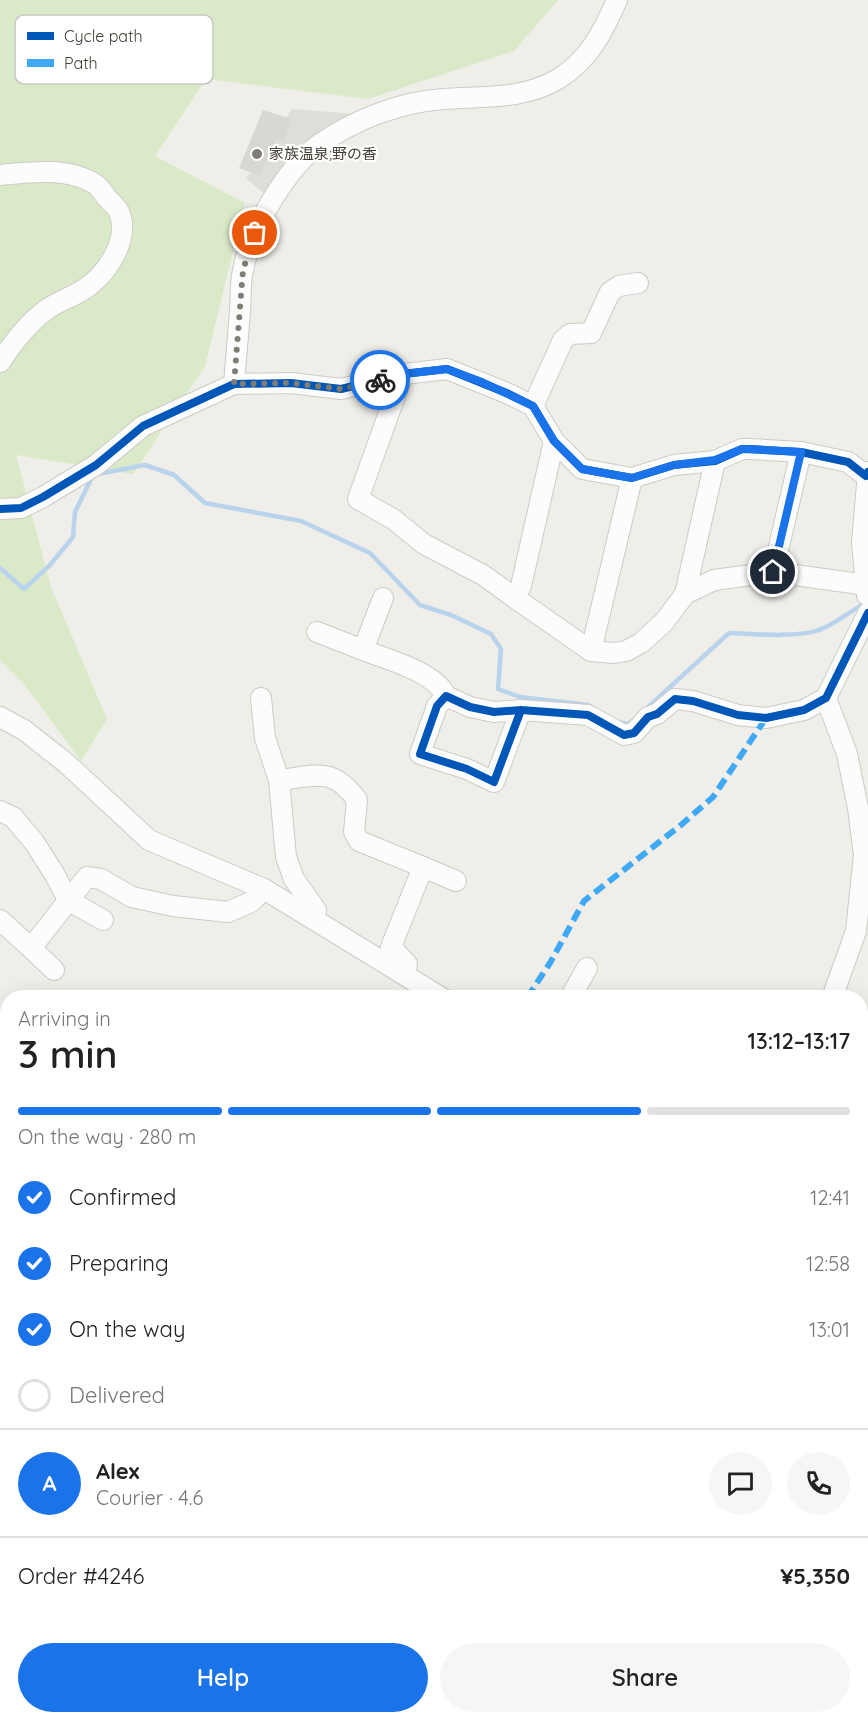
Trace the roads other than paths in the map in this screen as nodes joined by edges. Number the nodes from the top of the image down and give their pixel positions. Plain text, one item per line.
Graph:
1 (617, 0) edge
2 (0, 175) edge
3 (638, 283) dead end
4 (0, 362) edge
5 (403, 374) junction
6 (234, 384) junction
7 (533, 406) junction
8 (554, 441) junction
9 (801, 452) junction
10 (715, 460) junction
11 (867, 474) edge
12 (632, 478) junction
13 (0, 509) edge
14 (773, 572) junction
15 (867, 593) edge
16 (685, 594) junction
17 (383, 598) dead end
18 (515, 598) junction
19 (868, 613) edge
20 (317, 632) dead end
21 (363, 650) junction
22 (591, 651) junction
23 (446, 696) junction
24 (826, 698) junction
25 (261, 699) dead end
26 (521, 710) junction
27 (0, 717) edge
28 (279, 780) junction
29 (0, 811) edge
30 (423, 867) junction
31 (456, 881) dead end
32 (264, 889) junction
33 (68, 900) junction
34 (314, 919) junction
35 (0, 920) edge
36 (103, 920) dead end
37 (31, 948) junction
38 (587, 968) dead end
39 (54, 970) dead end
40 (405, 975) junction
41 (429, 990) edge
42 (575, 990) edge
43 (835, 990) edge

1 - 6 street
2 - 4 street
3 - 7 street
5 - 6 street
5 - 7 street
5 - 18 street
6 - 13 street
7 - 8 street
8 - 12 street
8 - 18 street
9 - 10 street
9 - 11 street
9 - 14 street
10 - 12 street
10 - 16 street
11 - 15 street
12 - 22 street
14 - 15 street
14 - 16 street
16 - 22 street
17 - 21 street
18 - 22 street
19 - 24 street
20 - 21 street
21 - 23 street
23 - 26 street
23 - 26 street
24 - 26 street
24 - 43 street
25 - 28 street
27 - 32 street
28 - 30 street
28 - 34 street
29 - 33 street
30 - 31 street
30 - 40 street
32 - 33 street
32 - 34 street
33 - 36 street
33 - 37 street
34 - 40 street
35 - 37 street
37 - 39 street
38 - 42 street
40 - 41 street

